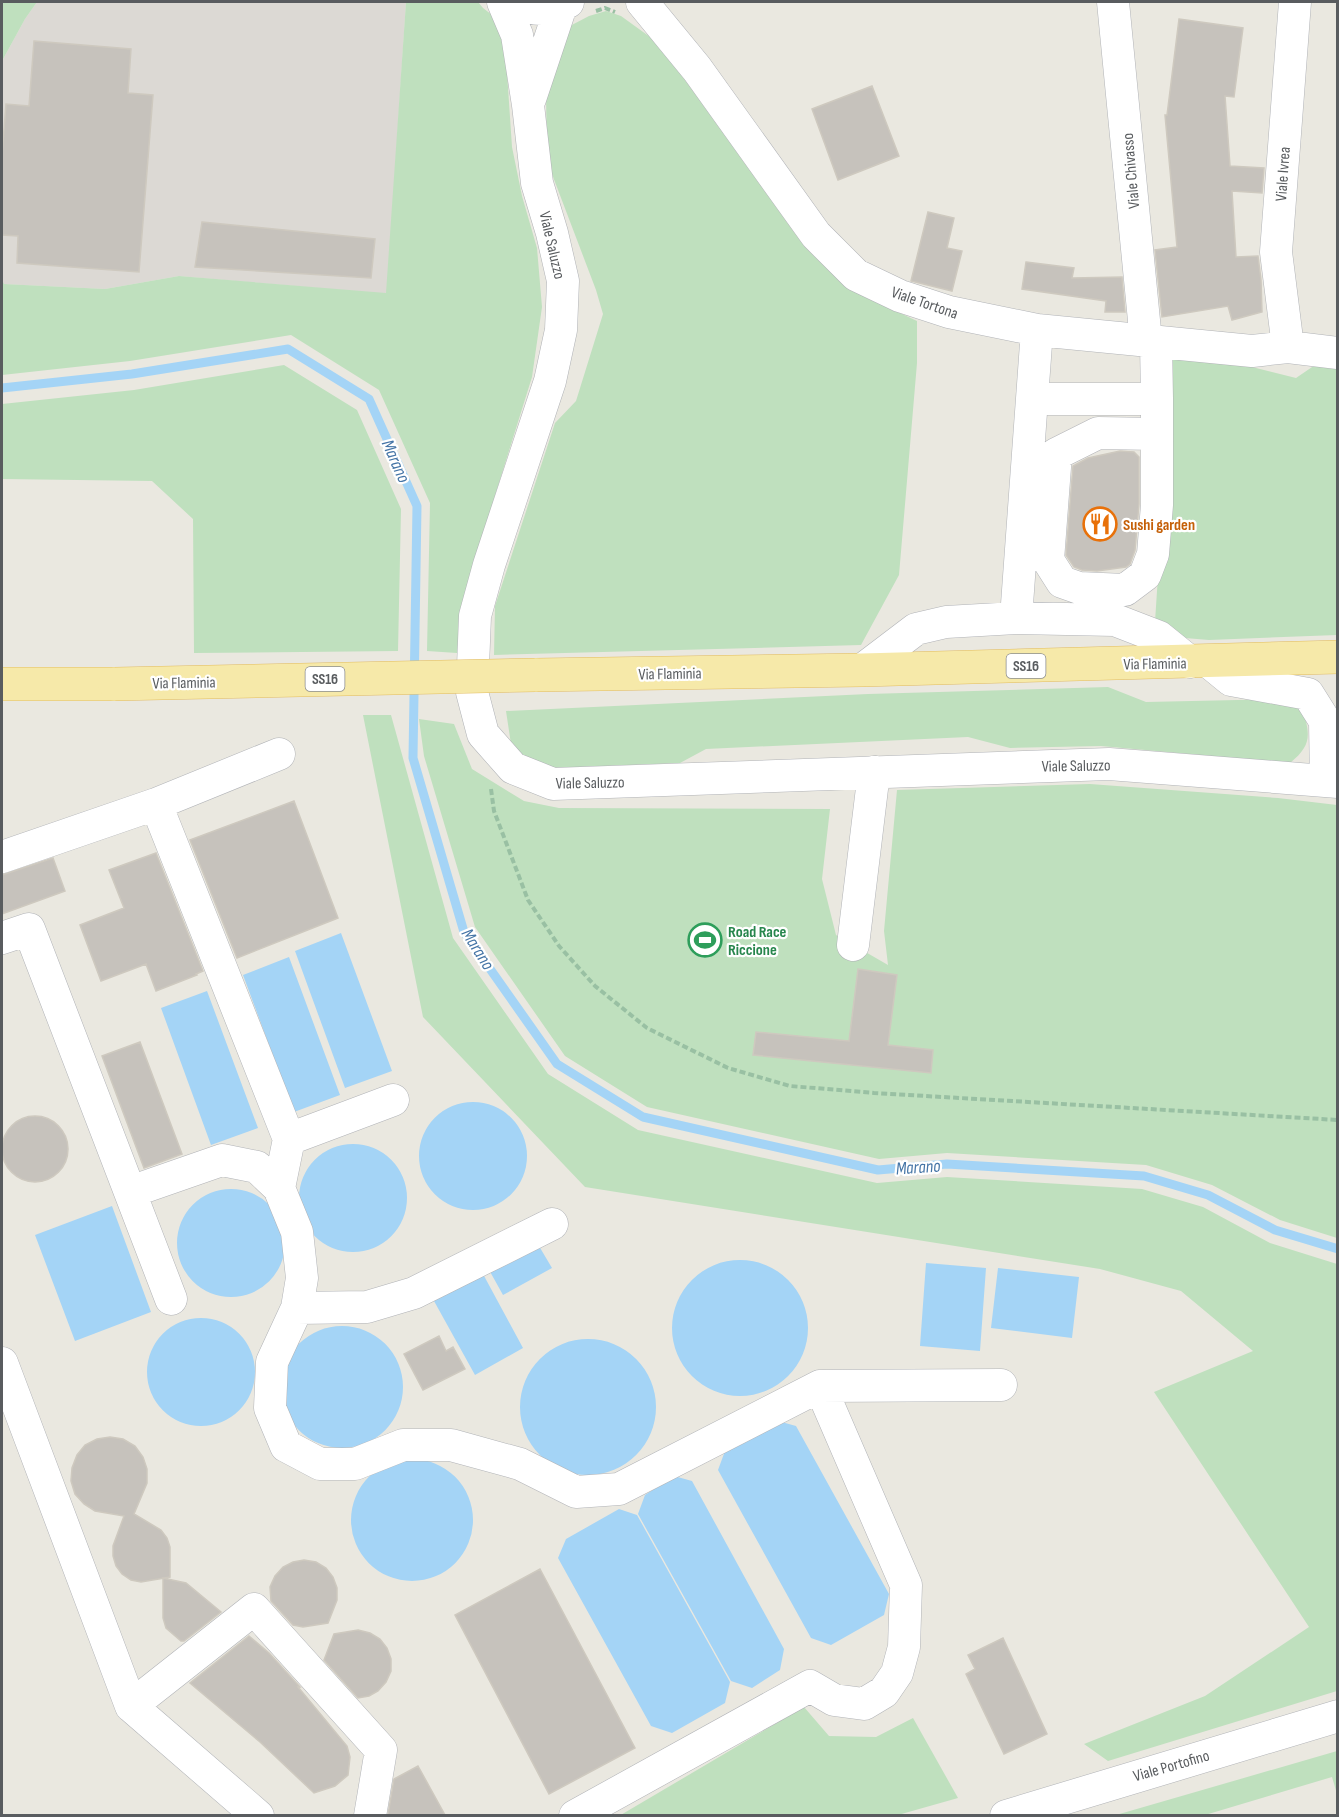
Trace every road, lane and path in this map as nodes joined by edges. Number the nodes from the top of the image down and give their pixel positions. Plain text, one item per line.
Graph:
1 (503, 2) edge
2 (512, 2) edge
3 (634, 2) edge
4 (1113, 2) edge
5 (1295, 2) edge
6 (564, 4) edge
7 (528, 105) junction
8 (1037, 330) junction
9 (1151, 342) junction
10 (1288, 346) junction
11 (1338, 353) edge
12 (1157, 399) junction
13 (1029, 406) junction
14 (1157, 434) junction
15 (1033, 456) junction
16 (1016, 618) junction
17 (1338, 657) edge
18 (1199, 662) junction
19 (862, 670) junction
20 (2, 684) edge
21 (483, 734) junction
22 (279, 754) dead end
23 (874, 772) junction
24 (1332, 782) edge
25 (156, 804) junction
26 (2, 857) edge
27 (2, 938) edge
28 (853, 945) dead end
29 (393, 1100) dead end
30 (1338, 1120) edge
31 (289, 1139) junction
32 (279, 1188) junction
33 (130, 1192) junction
34 (552, 1224) dead end
35 (171, 1299) dead end
36 (297, 1308) junction
37 (2, 1363) edge
38 (1001, 1385) dead end
39 (819, 1386) junction
40 (131, 1706) junction
41 (1338, 1716) edge
42 (258, 1815) edge
43 (370, 1815) edge
44 (575, 1815) edge
45 (1006, 1815) edge

1 - 7 street, Viale Saluzzo
2 - 6 street
3 - 8 street, Viale Tortona
4 - 9 street, Viale Chivasso
5 - 10 street, Viale Ivrea
6 - 7 street, Viale Saluzzo
7 - 21 street, Viale Saluzzo
8 - 9 street, Viale Tortona
8 - 13 street
9 - 10 street, Viale Tortona
9 - 12 street, Viale Chivasso
10 - 11 street, Viale Tortona
12 - 13 street
12 - 14 street, Viale Chivasso
13 - 15 street
14 - 15 street
14 - 15 street, Viale Chivasso
15 - 16 street
16 - 18 street, Viale Saluzzo
16 - 19 street, Viale Saluzzo
17 - 18 main road, Via Flaminia / SS16
18 - 19 main road, Via Flaminia / SS16
18 - 24 street, Viale Saluzzo
19 - 20 main road, Via Flaminia / SS16, bridge
21 - 23 street, Viale Saluzzo
21 - 30 path
22 - 25 street
23 - 24 street, Viale Saluzzo
23 - 28 street
25 - 26 street
25 - 31 street
27 - 33 street
29 - 31 street
31 - 32 street
32 - 33 street
32 - 36 street
33 - 35 street
34 - 36 street
36 - 39 street
37 - 40 street
38 - 39 street
39 - 44 street
40 - 42 street
40 - 43 street
41 - 45 street, Viale Portofino

